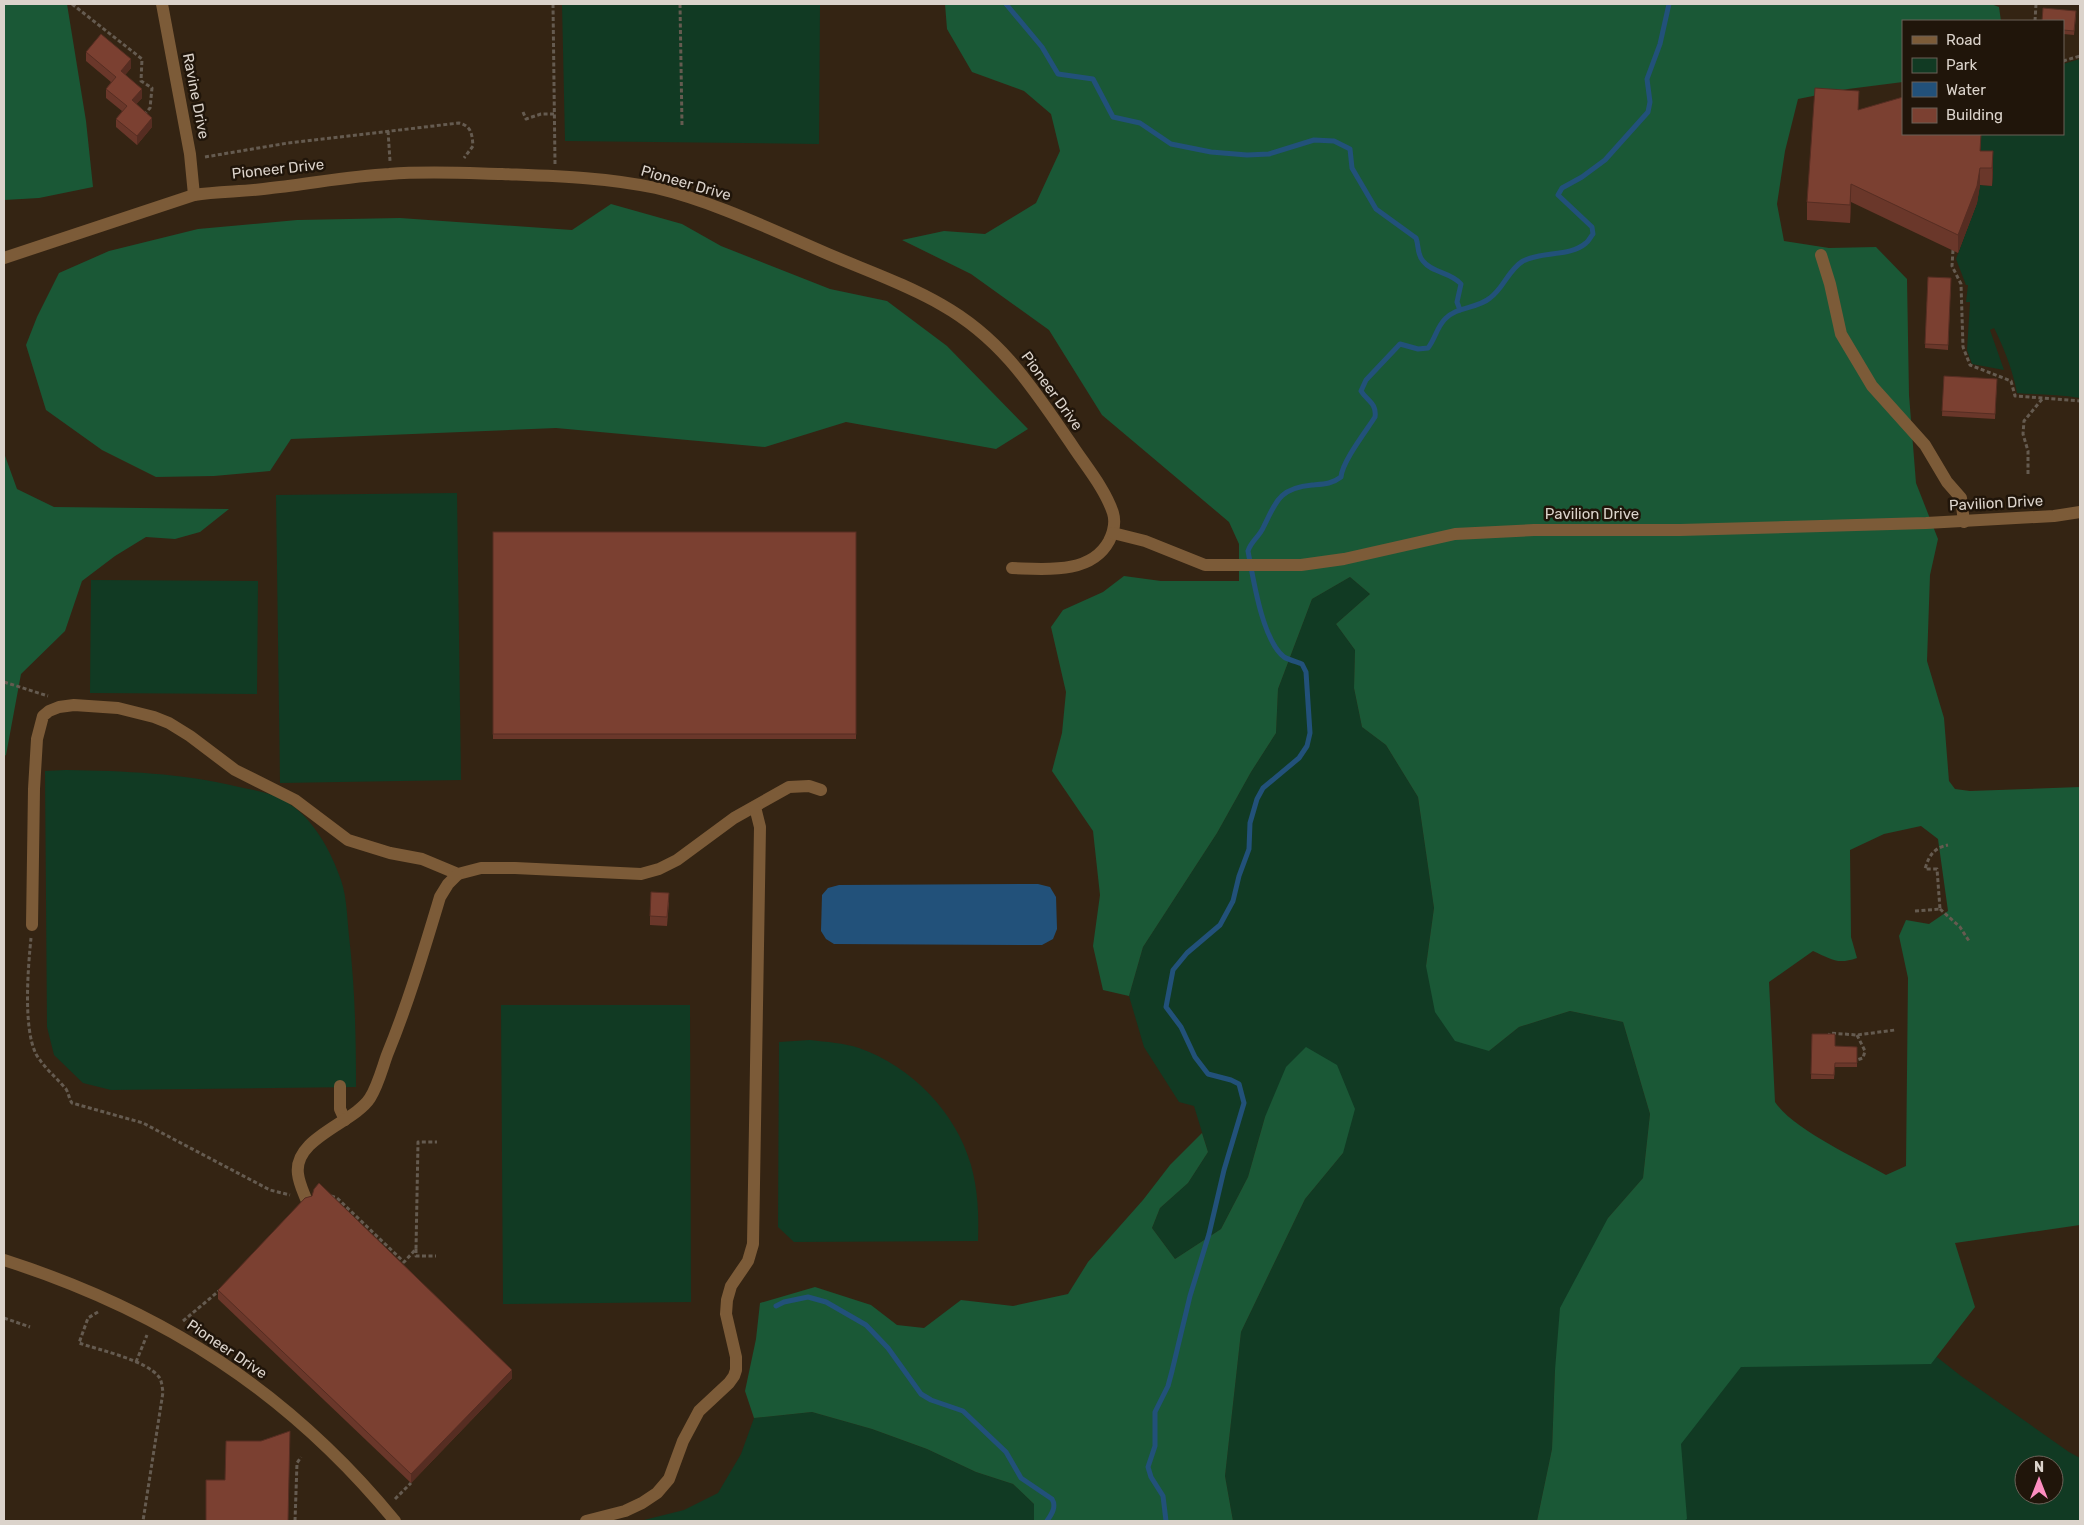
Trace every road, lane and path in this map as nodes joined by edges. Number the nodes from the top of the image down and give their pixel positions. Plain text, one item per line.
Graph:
1 (72, 4) edge
2 (162, 4) edge
3 (553, 4) edge
4 (680, 4) edge
5 (2036, 4) edge
6 (2035, 20) edge
7 (2080, 56) edge
8 (2064, 61) edge
9 (523, 112) dead end
10 (554, 114) junction
11 (142, 118) edge
12 (682, 125) dead end
13 (388, 132) junction
14 (205, 157) dead end
15 (463, 160) dead end
16 (390, 162) dead end
17 (555, 164) dead end
18 (194, 195) junction
19 (1953, 250) edge
20 (1821, 255) dead end
21 (4, 258) edge
22 (2043, 398) junction
23 (2080, 401) edge
24 (2028, 474) dead end
25 (2080, 512) edge
26 (1964, 522) junction
27 (1113, 532) junction
28 (1012, 568) dead end
29 (4, 682) edge
30 (59, 707) junction
31 (821, 790) dead end
32 (755, 806) junction
33 (1948, 845) dead end
34 (458, 874) junction
35 (1940, 909) junction
36 (1915, 911) dead end
37 (32, 925) joint
38 (1970, 941) dead end
39 (1894, 1030) dead end
40 (1856, 1035) junction
41 (1829, 1039) edge
42 (1857, 1060) edge
43 (340, 1086) dead end
44 (345, 1120) junction
45 (437, 1142) dead end
46 (306, 1199) junction
47 (416, 1248) junction
48 (436, 1256) dead end
49 (4, 1260) edge
50 (226, 1291) edge
51 (103, 1313) dead end
52 (4, 1318) edge
53 (183, 1321) dead end
54 (30, 1327) dead end
55 (148, 1332) dead end
56 (136, 1362) junction
57 (301, 1457) dead end
58 (411, 1483) edge
59 (395, 1499) dead end
60 (143, 1521) edge
61 (296, 1521) edge
62 (395, 1521) edge
63 (586, 1521) edge

1 - 11 path
2 - 18 street, Ravine Drive
3 - 10 path
4 - 12 path
5 - 6 path
7 - 8 path
9 - 10 path
10 - 17 path
13 - 14 path
13 - 15 path
13 - 16 path
18 - 21 street, Pioneer Drive
18 - 27 street, Pioneer Drive
19 - 22 path
20 - 26 street
22 - 23 path
22 - 24 path
25 - 26 street, Pavilion Drive
26 - 27 street, Pavilion Drive
27 - 28 street
29 - 30 path
30 - 34 street
30 - 37 street
31 - 32 street
32 - 34 street
32 - 63 street
33 - 35 path
34 - 44 street
35 - 36 path
35 - 38 path
37 - 46 path
39 - 40 path
40 - 41 path
40 - 42 path
43 - 44 street
44 - 46 street
45 - 47 path
46 - 47 path
47 - 48 path
49 - 62 street, Pioneer Drive
50 - 53 path
51 - 56 path
52 - 54 path
55 - 56 path
56 - 60 path
57 - 61 path
58 - 59 path

